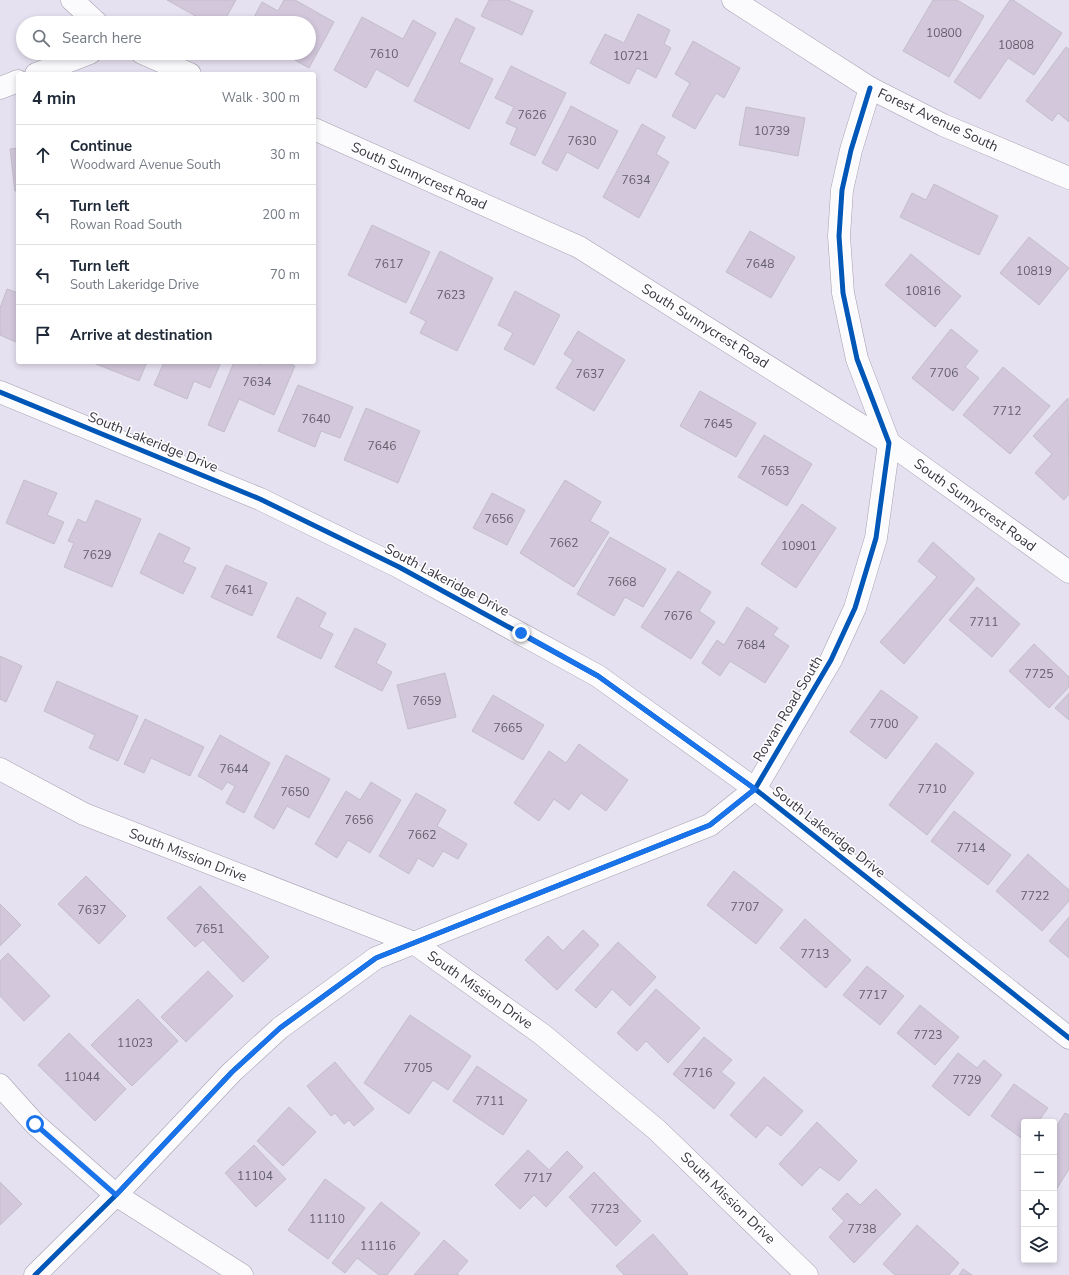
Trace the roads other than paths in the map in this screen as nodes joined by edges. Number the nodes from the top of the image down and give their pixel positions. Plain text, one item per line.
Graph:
1 (72, 0) edge
2 (732, 0) edge
3 (89, 16) edge
4 (72, 60) edge
5 (158, 60) edge
6 (41, 72) edge
7 (185, 72) edge
8 (16, 82) edge
9 (0, 88) edge
10 (870, 88) junction
11 (316, 130) edge
12 (1069, 178) edge
13 (0, 392) edge
14 (889, 443) junction
15 (1069, 572) edge
16 (0, 769) edge
17 (755, 789) junction
18 (414, 943) junction
19 (1069, 1038) edge
20 (0, 1085) edge
21 (116, 1195) junction
22 (34, 1275) edge
23 (242, 1275) edge
24 (808, 1275) edge

1 - 3 street
2 - 10 street, Forest Avenue South
4 - 6 street
5 - 7 street
8 - 9 street
10 - 12 street, Forest Avenue South
10 - 14 street, Rowan Road South
11 - 14 street, South Sunnycrest Road
13 - 17 street, South Lakeridge Drive
14 - 15 street, South Sunnycrest Road
14 - 17 street, Rowan Road South
16 - 18 street, South Mission Drive
17 - 18 street, Rowan Road South
17 - 19 street, South Lakeridge Drive
18 - 21 street, Rowan Road South
18 - 24 street, South Mission Drive
20 - 21 street
21 - 22 street, Rowan Road South
21 - 23 street

